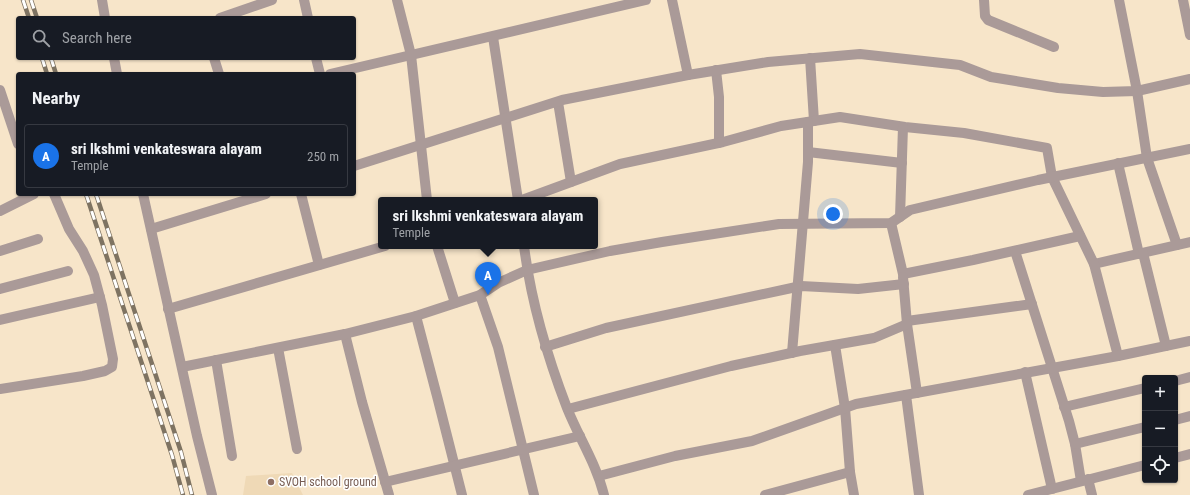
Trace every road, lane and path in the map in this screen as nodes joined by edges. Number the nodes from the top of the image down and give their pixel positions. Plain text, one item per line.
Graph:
1 (102, 0) edge
2 (272, 0) edge
3 (304, 0) edge
4 (397, 0) edge
5 (646, 0) edge
6 (672, 0) edge
7 (984, 0) edge
8 (1119, 0) edge
9 (1183, 0) edge
10 (254, 3) edge
11 (106, 16) edge
12 (225, 16) edge
13 (308, 16) edge
14 (1190, 34) edge
15 (493, 37) junction
16 (1054, 47) dead end
17 (411, 55) junction
18 (810, 58) junction
19 (114, 60) edge
20 (215, 60) edge
21 (316, 60) edge
22 (716, 70) junction
23 (117, 72) edge
24 (218, 72) edge
25 (320, 72) edge
26 (339, 72) edge
27 (688, 75) junction
28 (1190, 79) edge
29 (0, 90) edge
30 (1137, 91) junction
31 (558, 102) junction
32 (506, 118) junction
33 (811, 122) junction
34 (903, 127) junction
35 (16, 138) edge
36 (719, 143) junction
37 (420, 145) junction
38 (1190, 149) edge
39 (808, 152) junction
40 (1146, 158) junction
41 (902, 163) junction
42 (1118, 163) junction
43 (356, 165) edge
44 (1052, 177) junction
45 (571, 182) junction
46 (16, 196) edge
47 (30, 196) edge
48 (55, 196) edge
49 (143, 196) edge
50 (259, 196) edge
51 (302, 196) edge
52 (427, 197) edge
53 (518, 197) edge
54 (530, 197) edge
55 (0, 204) edge
56 (0, 211) edge
57 (896, 220) junction
58 (803, 223) junction
59 (151, 229) junction
60 (1080, 236) junction
61 (38, 239) dead end
62 (1189, 244) edge
63 (1177, 245) junction
64 (378, 248) edge
65 (438, 249) edge
66 (524, 249) edge
67 (0, 251) edge
68 (1015, 251) junction
69 (1141, 253) junction
70 (1094, 264) junction
71 (319, 266) junction
72 (527, 270) junction
73 (68, 271) dead end
74 (903, 274) junction
75 (904, 284) junction
76 (798, 286) junction
77 (0, 289) edge
78 (480, 295) junction
79 (100, 297) junction
80 (455, 303) junction
81 (1032, 304) junction
82 (168, 309) junction
83 (416, 316) junction
84 (0, 320) edge
85 (907, 323) junction
86 (345, 334) junction
87 (1190, 341) edge
88 (835, 345) junction
89 (1166, 346) junction
90 (546, 347) junction
91 (278, 348) junction
92 (792, 353) junction
93 (1118, 356) junction
94 (216, 360) junction
95 (182, 367) junction
96 (1052, 367) junction
97 (1025, 372) junction
98 (1190, 377) edge
99 (1178, 380) edge
100 (0, 389) edge
101 (1142, 389) edge
102 (917, 393) junction
103 (906, 395) junction
104 (1064, 407) junction
105 (845, 408) junction
106 (568, 409) junction
107 (1190, 416) edge
108 (1178, 419) edge
109 (1142, 428) edge
110 (580, 436) junction
111 (1075, 444) junction
112 (297, 449) dead end
113 (523, 450) junction
114 (1190, 454) edge
115 (232, 456) dead end
116 (1178, 457) edge
117 (455, 464) junction
118 (1142, 466) edge
119 (850, 472) junction
120 (599, 476) junction
121 (1084, 480) junction
122 (385, 482) junction
123 (1052, 489) junction
124 (786, 492) edge
125 (212, 495) edge
126 (389, 495) edge
127 (462, 495) edge
128 (534, 495) edge
129 (604, 495) edge
130 (765, 495) edge
131 (854, 495) edge
132 (920, 495) edge
133 (1028, 495) edge
134 (1092, 495) edge

1 - 11 street
2 - 10 street
3 - 13 street
4 - 17 street
5 - 15 street
6 - 27 street
7 - 16 street
8 - 30 street
9 - 14 street
10 - 12 street
15 - 17 street
15 - 32 street
17 - 26 street
17 - 37 street
18 - 22 street
18 - 30 street
18 - 33 street
19 - 23 street
20 - 24 street
21 - 25 street
22 - 27 street
22 - 36 street
27 - 31 street
28 - 30 street
29 - 35 street
30 - 40 street
31 - 32 street
31 - 45 street
32 - 37 street
32 - 53 street
33 - 34 street
33 - 36 street
33 - 39 street
34 - 41 street
34 - 44 street
36 - 45 street
37 - 43 street
37 - 52 street
38 - 40 street
39 - 41 street
39 - 58 street
40 - 42 street
40 - 63 street
41 - 57 street
42 - 44 street
42 - 69 street
44 - 57 street
44 - 60 street
45 - 54 street
46 - 55 street
47 - 56 street
48 - 79 street
49 - 59 street
50 - 59 street
51 - 71 street
57 - 58 street
57 - 74 street
58 - 72 street
58 - 76 street
59 - 82 street
60 - 68 street
60 - 70 street
61 - 67 street
62 - 63 street
63 - 69 street
64 - 71 street
65 - 80 street
66 - 72 street
68 - 74 street
68 - 81 street
69 - 70 street
69 - 89 street
70 - 93 street
71 - 82 street
72 - 78 street
72 - 90 street
73 - 77 street
74 - 75 street
75 - 76 street
75 - 85 street
76 - 90 street
76 - 92 street
78 - 80 street
78 - 113 street
79 - 84 street
79 - 100 street
80 - 83 street
81 - 85 street
81 - 96 street
82 - 95 street
83 - 86 street
83 - 117 street
85 - 88 street
85 - 102 street
86 - 91 street
86 - 122 street
87 - 89 street
88 - 92 street
88 - 105 street
89 - 93 street
90 - 106 street
91 - 94 street
91 - 112 street
92 - 106 street
93 - 96 street
94 - 95 street
94 - 115 street
95 - 125 street
96 - 97 street
96 - 104 street
97 - 102 street
97 - 123 street
98 - 99 street
101 - 104 street
102 - 103 street
103 - 105 street
103 - 132 street
104 - 111 street
105 - 119 street
105 - 120 street
106 - 110 street
107 - 108 street
109 - 111 street
110 - 113 street
110 - 120 street
111 - 121 street
113 - 117 street
113 - 128 street
114 - 116 street
117 - 122 street
117 - 127 street
118 - 121 street
119 - 124 street
119 - 131 street
120 - 129 street
121 - 123 street
121 - 134 street
122 - 126 street
123 - 133 street
124 - 130 street

